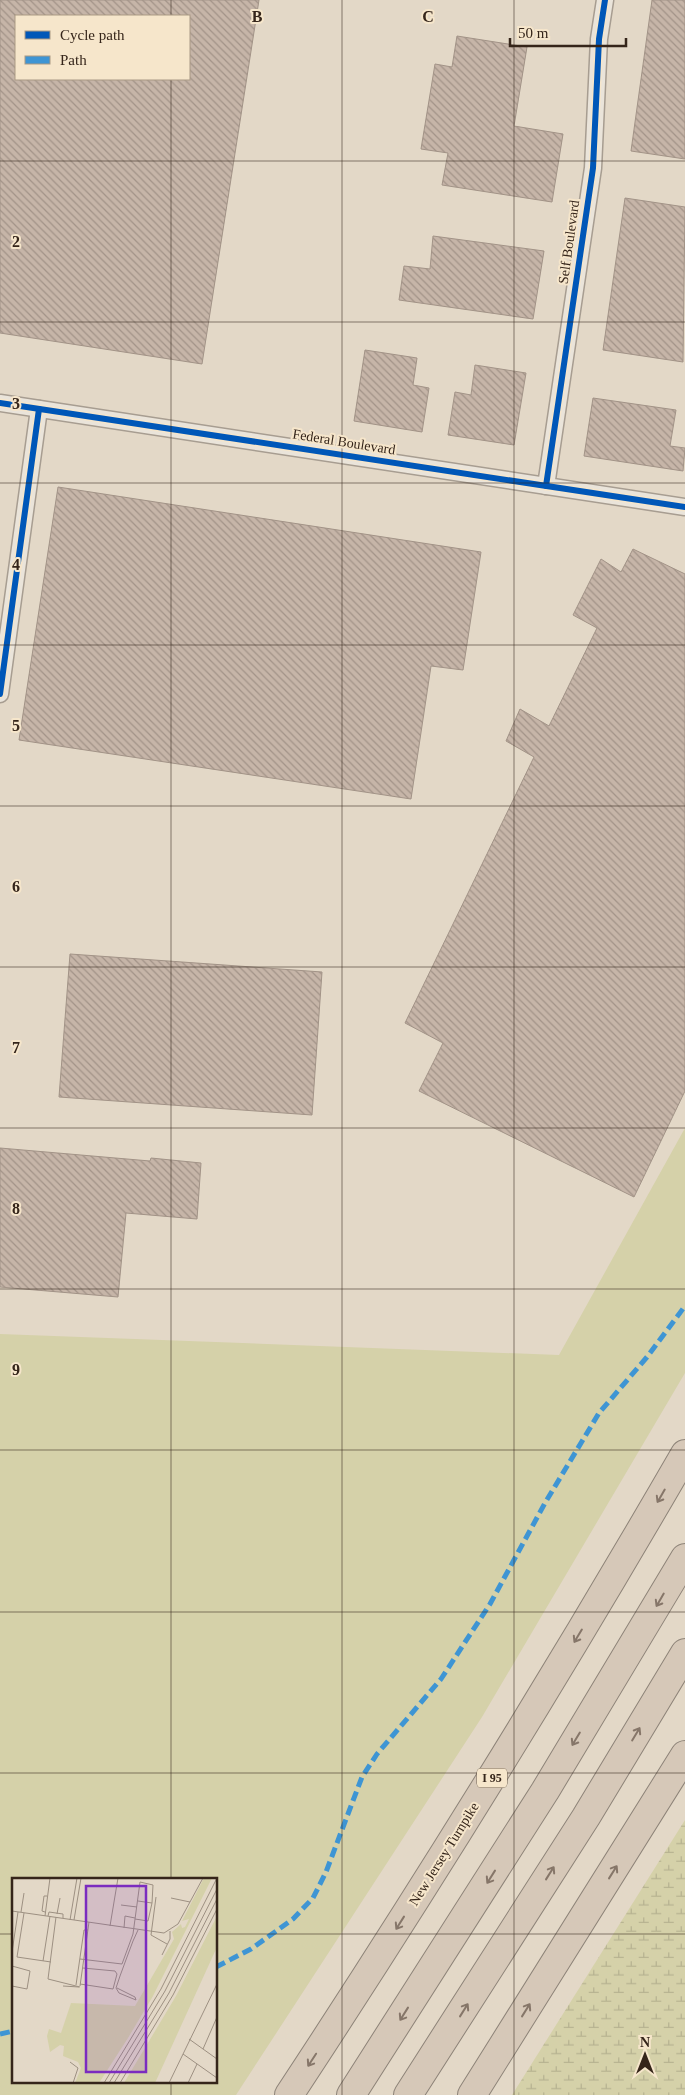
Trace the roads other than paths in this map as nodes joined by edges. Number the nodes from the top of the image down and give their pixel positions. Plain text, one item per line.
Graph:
1 (605, 0) edge
2 (0, 403) edge
3 (39, 409) junction
4 (546, 486) junction
5 (685, 507) edge
6 (0, 694) edge
7 (685, 1454) edge
8 (685, 1558) edge
9 (685, 1653) edge
10 (685, 1755) edge
11 (289, 2095) edge
12 (351, 2095) edge
13 (408, 2095) edge
14 (472, 2095) edge

1 - 4 street, Self Boulevard
2 - 3 street, Federal Boulevard
3 - 4 street, Federal Boulevard
3 - 6 street
4 - 5 street, Federal Boulevard
7 -> 11 highway, New Jersey Turnpike / I 95
8 -> 12 highway
13 -> 9 highway
14 -> 10 highway

